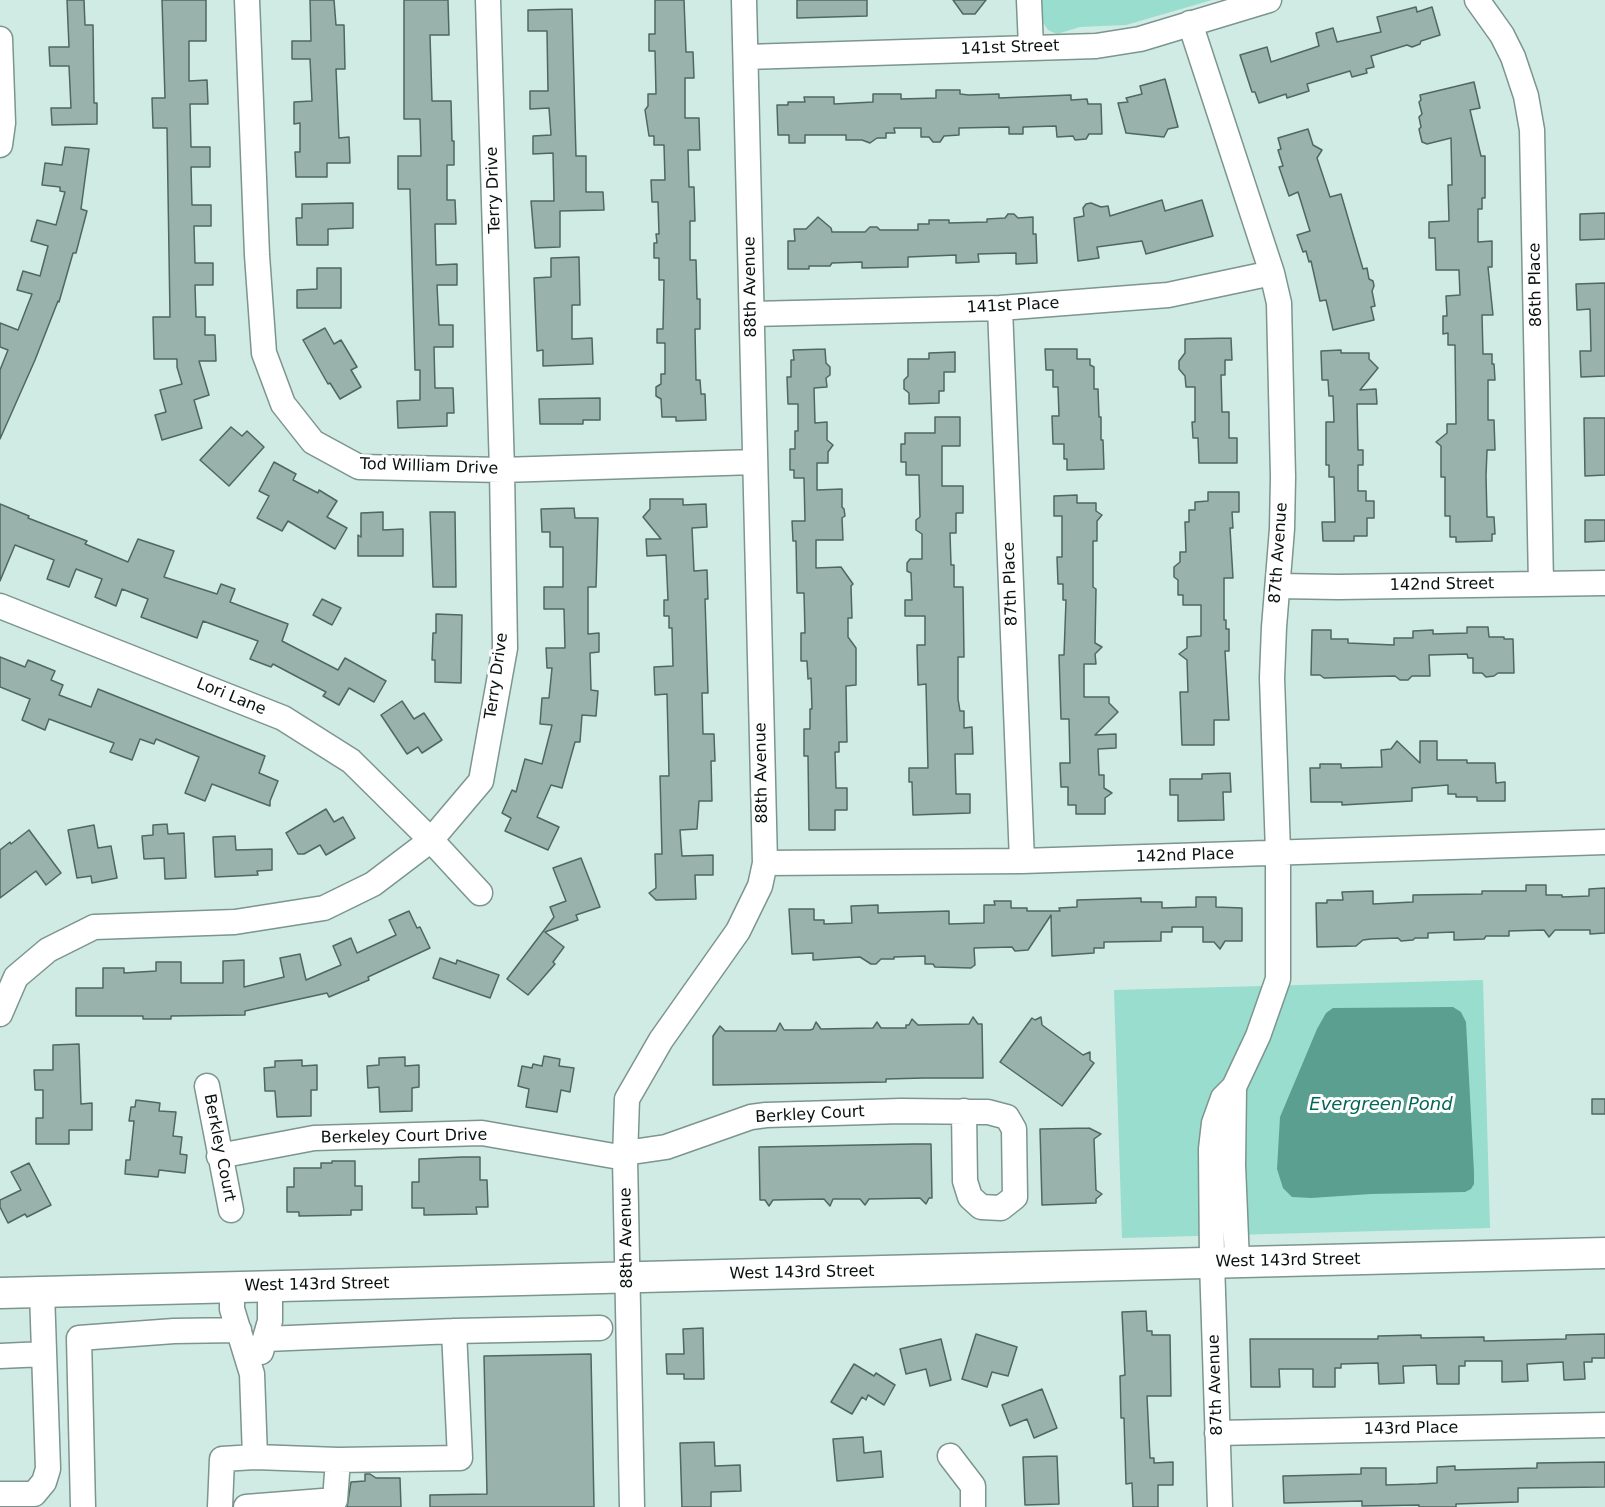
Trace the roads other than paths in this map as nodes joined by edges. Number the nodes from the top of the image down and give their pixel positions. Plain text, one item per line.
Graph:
1 (247, 0) edge
2 (488, 0) edge
3 (744, 0) edge
4 (1029, 0) edge
5 (1269, 0) edge
6 (1477, 0) edge
7 (1190, 24) junction
8 (0, 39) edge
9 (1031, 47) junction
10 (746, 57) junction
11 (0, 145) edge
12 (1272, 273) junction
13 (1000, 308) junction
14 (752, 314) junction
15 (755, 462) junction
16 (502, 470) junction
17 (1605, 583) edge
18 (1542, 584) junction
19 (1279, 586) junction
20 (0, 606) edge
21 (431, 840) junction
22 (1605, 842) edge
23 (1278, 852) junction
24 (1022, 861) junction
25 (765, 863) junction
26 (480, 893) dead end
27 (0, 1014) edge
28 (207, 1086) dead end
29 (964, 1112) dead end
30 (625, 1155) junction
31 (219, 1156) junction
32 (231, 1210) dead end
33 (1605, 1253) edge
34 (1225, 1262) junction
35 (628, 1277) junction
36 (270, 1286) junction
37 (232, 1287) junction
38 (42, 1292) junction
39 (0, 1293) edge
40 (600, 1328) dead end
41 (239, 1330) junction
42 (454, 1331) junction
43 (266, 1339) junction
44 (44, 1354) junction
45 (0, 1356) edge
46 (252, 1374) junction
47 (1605, 1425) edge
48 (1217, 1433) junction
49 (950, 1456) dead end
50 (255, 1457) junction
51 (338, 1460) junction
52 (0, 1494) edge
53 (83, 1507) edge
54 (220, 1507) edge
55 (246, 1507) edge
56 (632, 1507) edge
57 (973, 1507) edge
58 (1220, 1507) edge

1 - 16 street, Tod William Drive
2 - 16 street, Terry Drive
3 - 10 street, 88th Avenue
4 - 9 street
5 - 7 street, 141st Street
6 - 18 street, 86th Place
7 - 9 street, 141st Street
7 - 12 street, 87th Avenue
8 - 11 street
9 - 10 street, 141st Street
10 - 14 street, 88th Avenue
12 - 13 street, 141st Place
12 - 19 street, 87th Avenue
13 - 14 street, 141st Place
13 - 24 street, 87th Place
14 - 15 street, 88th Avenue
15 - 16 street, Tod William Drive
15 - 25 street, 88th Avenue
16 - 21 street, Terry Drive
17 - 18 street, 142nd Street
18 - 19 street, 142nd Street
19 - 23 street, 87th Avenue
20 - 21 street, Lori Lane
21 - 26 street, Lori Lane
21 - 27 street, Terry Drive
22 - 23 street, 142nd Place
23 - 24 street, 142nd Place
23 - 34 street, 87th Avenue
24 - 25 street, 142nd Place
25 - 30 street, 88th Avenue
28 - 31 street, Berkley Court
29 - 30 street, Berkley Court
30 - 31 street, Berkeley Court Drive
30 - 35 street, 88th Avenue
31 - 32 street, Berkley Court
33 - 34 main road, West 143rd Street
34 - 35 main road, West 143rd Street
34 - 48 street, 87th Avenue
35 - 36 main road, West 143rd Street
35 - 56 street, 88th Avenue
36 - 37 main road, West 143rd Street
36 - 43 street
37 - 38 main road, West 143rd Street
37 - 41 street
38 - 39 main road, West 143rd Street
38 - 44 street
40 - 42 street
41 - 46 street
41 - 53 street
42 - 43 street
42 - 51 street
43 - 46 street
44 - 45 street
44 - 52 street
46 - 50 street
47 - 48 street, 143rd Place
48 - 58 street, 87th Avenue
49 - 57 street
50 - 51 street
50 - 54 street
51 - 55 street

